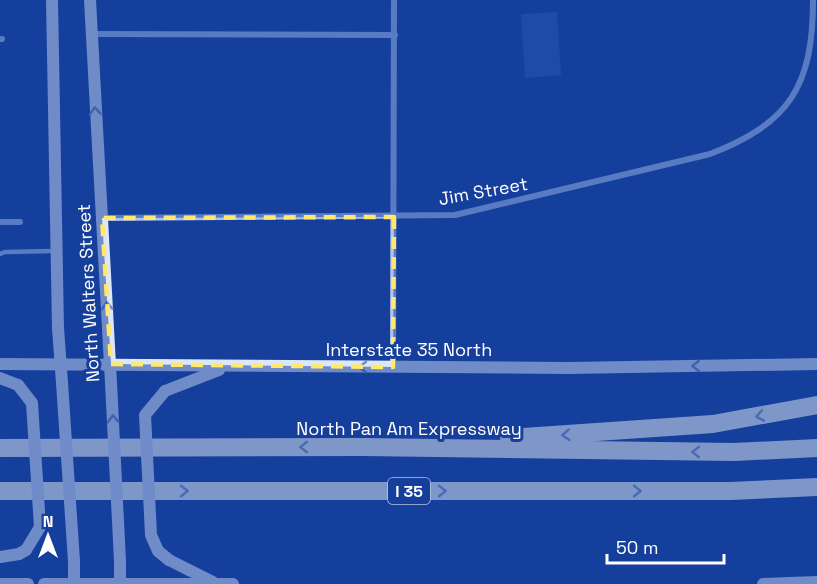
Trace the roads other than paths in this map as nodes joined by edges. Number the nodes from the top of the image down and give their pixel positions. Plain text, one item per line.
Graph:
1 (52, 0) edge
2 (90, 0) edge
3 (394, 0) edge
4 (813, 0) edge
5 (90, 34) junction
6 (395, 35) junction
7 (394, 217) junction
8 (102, 218) junction
9 (0, 222) edge
10 (20, 222) dead end
11 (57, 251) junction
12 (0, 254) edge
13 (0, 364) edge
14 (60, 364) junction
15 (111, 364) junction
16 (817, 364) edge
17 (229, 367) junction
18 (393, 367) junction
19 (0, 378) edge
20 (817, 405) edge
21 (363, 447) junction
22 (0, 448) edge
23 (817, 448) edge
24 (817, 487) edge
25 (0, 492) edge
26 (0, 557) edge
27 (817, 582) edge
28 (0, 584) edge
29 (28, 584) edge
30 (44, 584) edge
31 (74, 584) edge
32 (120, 584) edge
33 (217, 584) edge
34 (233, 584) edge
35 (762, 584) edge

1 - 11 main road, North Walters Street
2 - 5 main road, North Walters Street
3 - 6 street
4 - 7 street, Jim Street
5 - 6 street
8 -> 5 main road, North Walters Street
6 - 7 street
7 - 8 street, Jim Street
7 - 18 street
15 -> 8 main road, North Walters Street
9 - 10 street
11 - 12 lane
11 - 14 main road, North Walters Street
13 - 14 main road, Interstate 35 North
14 - 15 main road, Interstate 35 North
14 - 31 main road, North Walters Street, bridge
15 - 17 main road, Interstate 35 North
32 -> 15 main road, North Walters Street, bridge
16 -> 18 main road, Interstate 35 North
18 -> 17 main road, Interstate 35 North
17 - 33 main road, bridge
19 - 26 main road, bridge
20 -> 21 highway
21 -> 22 highway, North Pan Am Expressway
23 -> 21 highway, North Pan Am Expressway
25 -> 24 highway, I 35
27 - 35 main road
28 - 29 main road
30 - 31 main road
31 - 32 main road
32 - 33 main road
33 - 34 main road

